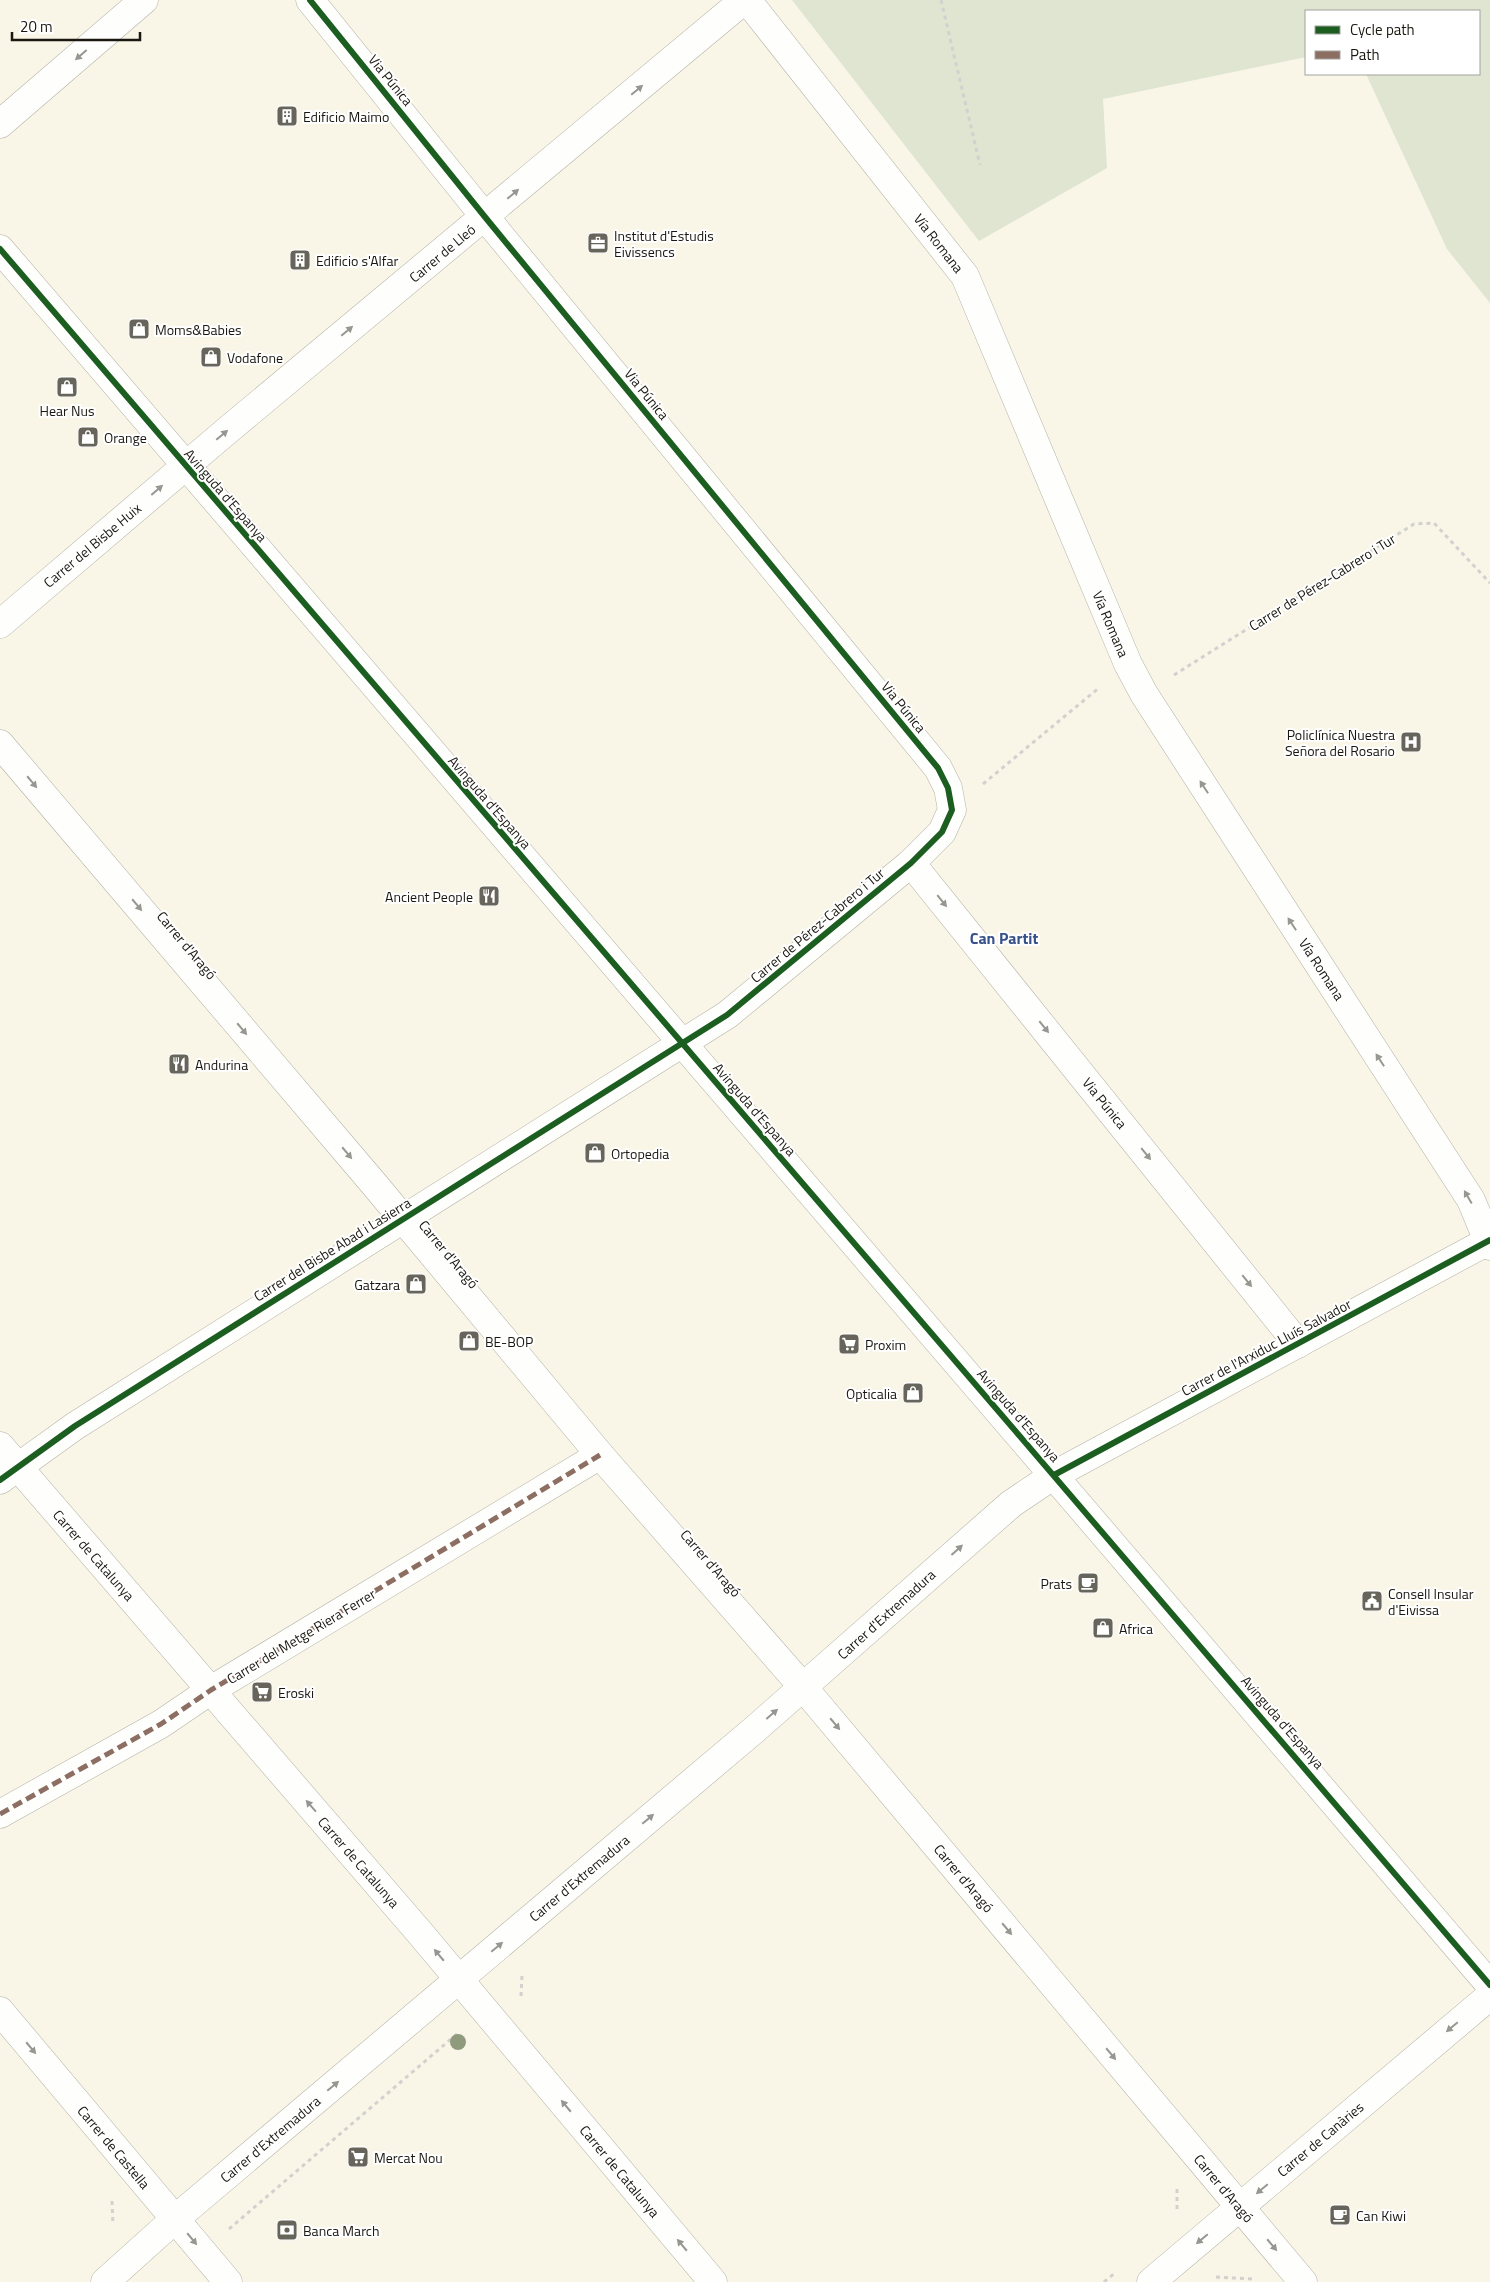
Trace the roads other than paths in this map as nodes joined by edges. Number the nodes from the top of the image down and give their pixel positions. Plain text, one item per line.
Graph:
1 (144, 0) edge
2 (310, 0) edge
3 (746, 0) edge
4 (0, 124) edge
5 (485, 217) junction
6 (0, 248) edge
7 (185, 467) junction
8 (0, 624) edge
9 (0, 744) edge
10 (952, 810) joint
11 (911, 864) junction
12 (681, 1042) junction
13 (403, 1219) junction
14 (1490, 1242) edge
15 (1298, 1344) junction
16 (600, 1455) junction
17 (6, 1464) edge
18 (1054, 1475) junction
19 (803, 1687) junction
20 (211, 1690) junction
21 (0, 1814) edge
22 (459, 1979) junction
23 (1490, 1985) edge
24 (1490, 1996) edge
25 (0, 2011) edge
26 (1240, 2207) junction
27 (175, 2219) junction
28 (105, 2282) edge
29 (228, 2282) edge
30 (713, 2282) edge
31 (1151, 2282) edge
32 (1303, 2282) edge

1 -> 4 street
2 - 5 street, Via Púnica
5 -> 3 street, Carrer de Lleó
14 -> 3 street, Vía Romana
7 -> 5 street, Carrer de Lleó
5 - 10 street, Via Púnica
6 - 7 street, Avinguda d'Espanya
8 -> 7 street, Carrer del Bisbe Huix
7 - 12 street, Avinguda d'Espanya
9 -> 13 street, Carrer d'Aragó
10 - 11 street, Carrer de Pérez-Cabrero i Tur
11 - 12 street, Carrer de Pérez-Cabrero i Tur
11 -> 15 street, Via Púnica
12 - 13 street, Carrer del Bisbe Abad i Lasierra
12 - 18 street, Avinguda d'Espanya
13 - 16 street, Carrer d'Aragó
13 - 17 street, Carrer del Bisbe Abad i Lasierra
14 - 15 street, Carrer de l'Arxiduc Lluís Salvador
15 - 18 street, Carrer de l'Arxiduc Lluís Salvador
16 - 19 street, Carrer d'Aragó
16 - 20 street, Carrer del Metge Riera Ferrer
17 - 20 street, Carrer de Catalunya
19 -> 18 street, Carrer d'Extremadura
18 - 23 street, Avinguda d'Espanya
22 -> 19 street, Carrer d'Extremadura
19 -> 26 street, Carrer d'Aragó
20 - 21 street, Carrer del Metge Riera Ferrer
22 -> 20 street, Carrer de Catalunya
27 -> 22 street, Carrer d'Extremadura
30 -> 22 street, Carrer de Catalunya
24 -> 26 street, Carrer de Canàries
25 -> 27 street, Carrer de Castella
26 -> 31 street, Carrer de Canàries
26 -> 32 street, Carrer d'Aragó
27 - 28 street, Carrer d'Extremadura
27 -> 29 street, Carrer de Castella

